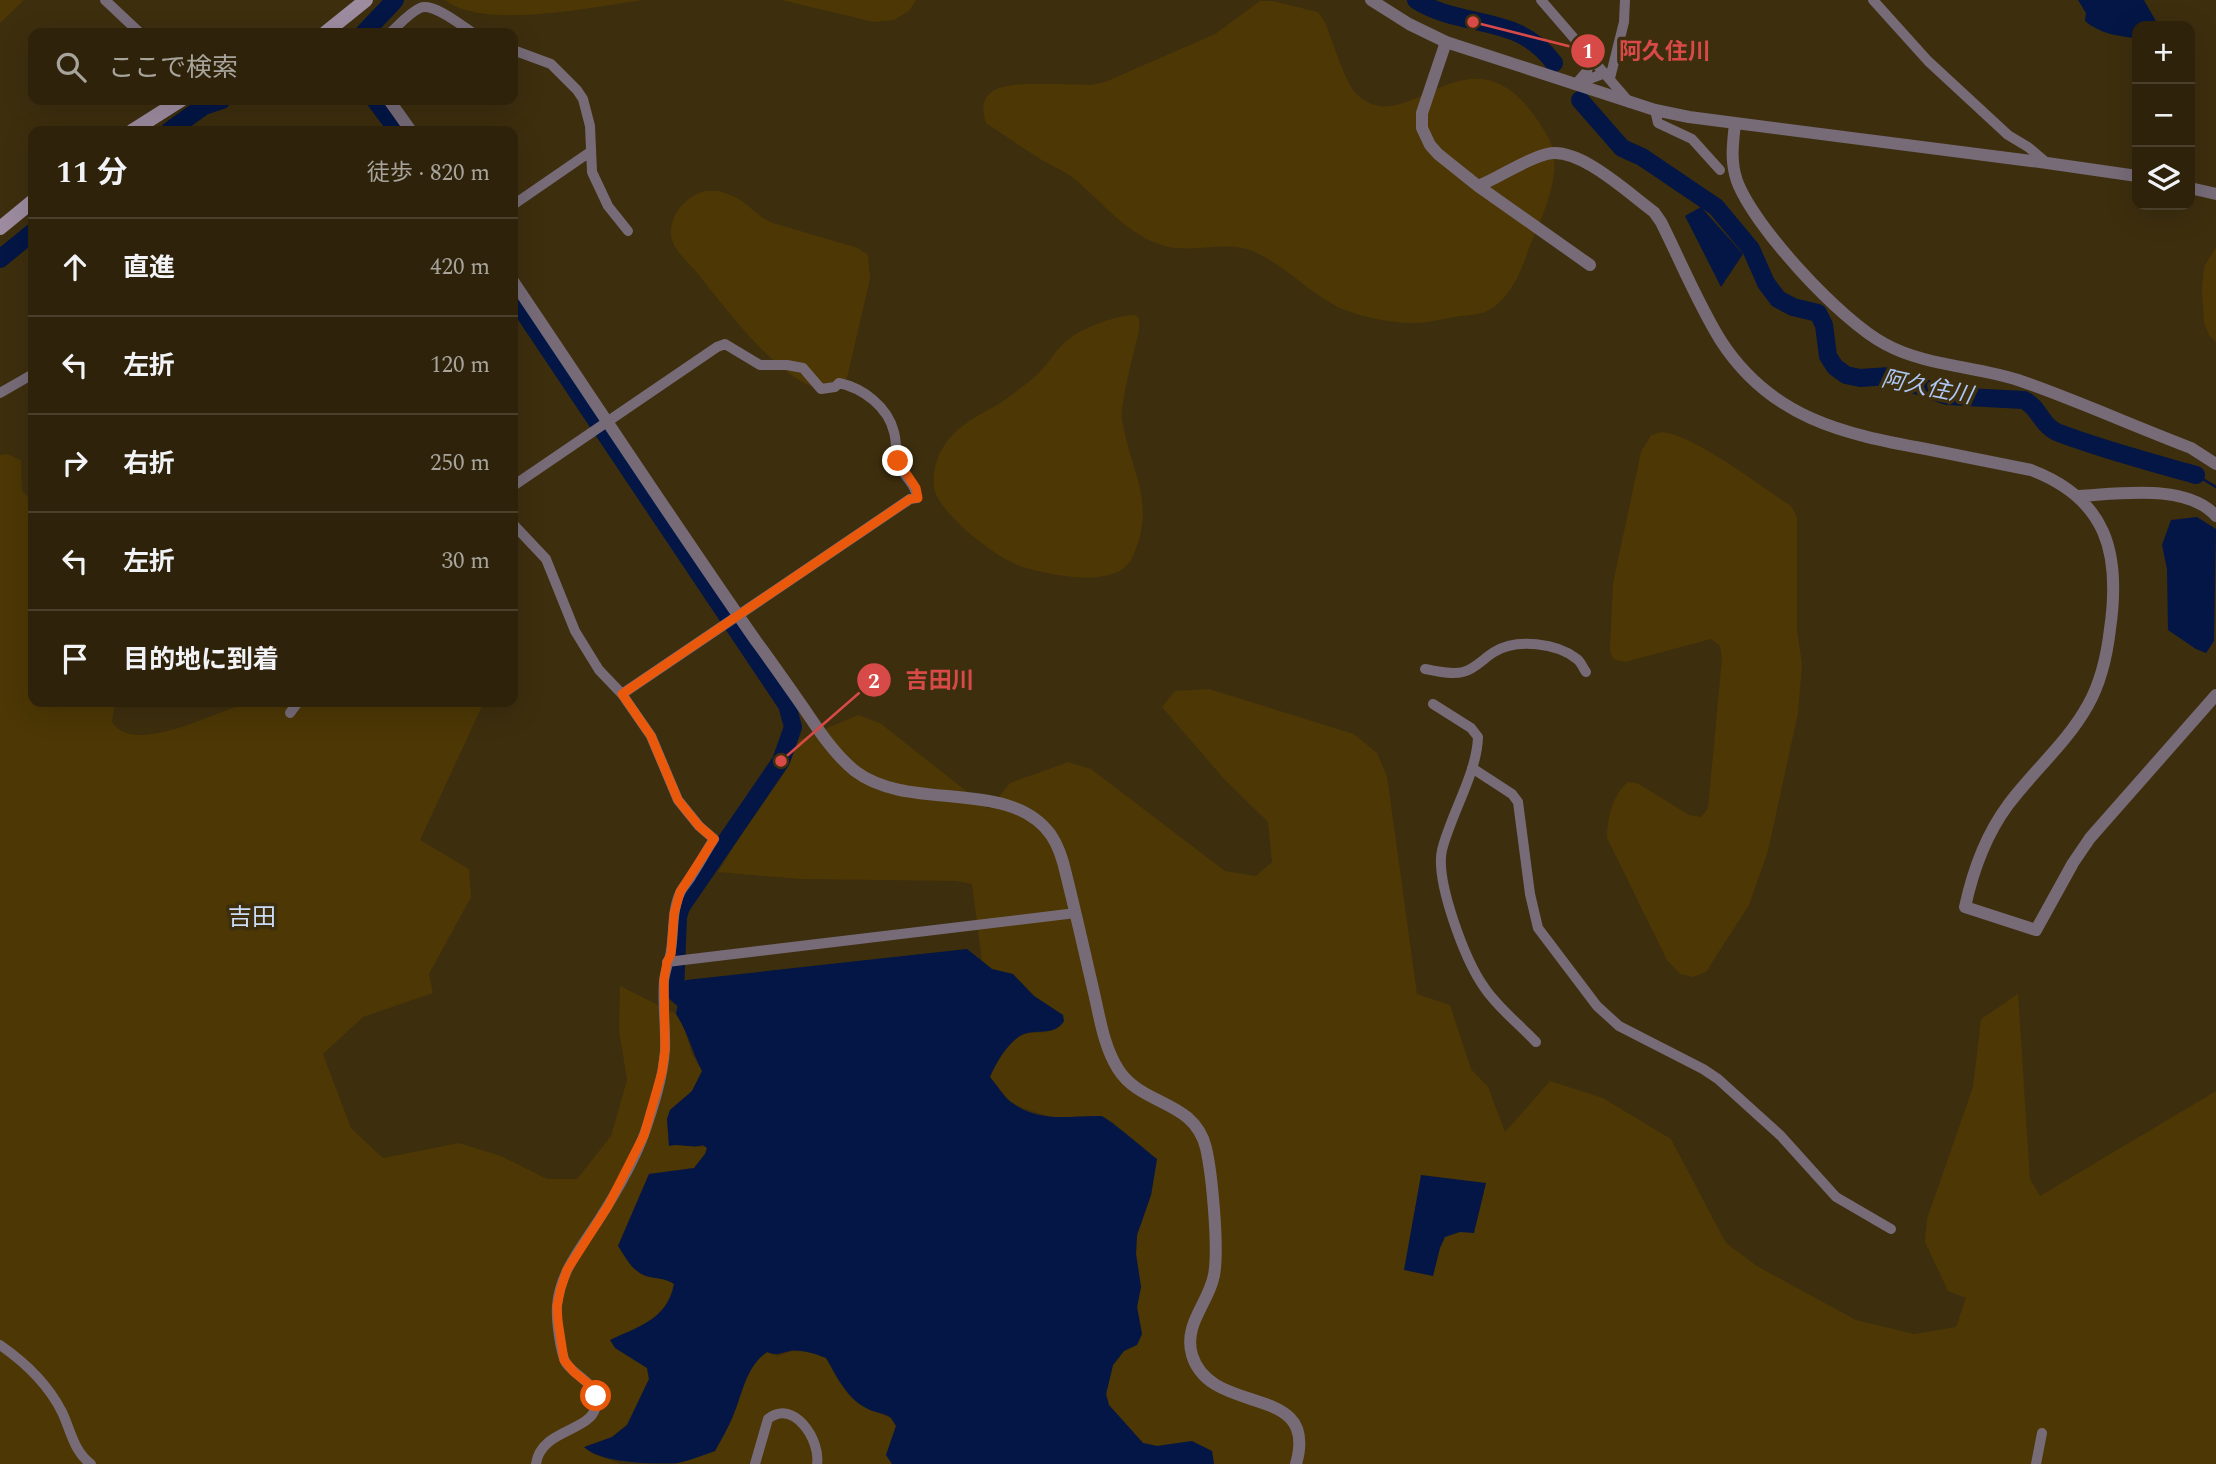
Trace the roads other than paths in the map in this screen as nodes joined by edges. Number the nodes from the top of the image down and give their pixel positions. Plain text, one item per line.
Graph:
1 (105, 0) edge
2 (366, 0) edge
3 (1371, 0) edge
4 (1541, 0) edge
5 (1625, 0) edge
6 (1873, 0) edge
7 (135, 28) edge
8 (339, 28) edge
9 (396, 28) edge
10 (465, 28) edge
11 (1446, 42) junction
12 (518, 52) edge
13 (1591, 59) junction
14 (1607, 76) junction
15 (1574, 85) junction
16 (1630, 103) junction
17 (173, 105) edge
18 (393, 105) edge
19 (1655, 110) junction
20 (1735, 123) junction
21 (140, 126) edge
22 (407, 126) edge
23 (590, 152) junction
24 (2047, 163) junction
25 (1720, 170) dead end
26 (2132, 175) edge
27 (1478, 187) junction
28 (2195, 189) edge
29 (2216, 194) edge
30 (518, 202) edge
31 (28, 204) edge
32 (2, 222) edge
33 (628, 231) dead end
34 (1590, 265) dead end
35 (518, 288) edge
36 (28, 377) edge
37 (0, 393) edge
38 (609, 422) junction
39 (2216, 464) edge
40 (518, 483) edge
41 (2079, 496) junction
42 (2216, 516) edge
43 (518, 529) edge
44 (737, 614) junction
45 (1425, 669) dead end
46 (1586, 672) dead end
47 (622, 694) junction
48 (2216, 695) edge
49 (1433, 704) dead end
50 (294, 707) edge
51 (290, 713) dead end
52 (1472, 768) junction
53 (1076, 913) junction
54 (667, 962) junction
55 (1536, 1042) dead end
56 (1891, 1229) dead end
57 (0, 1345) edge
58 (2042, 1433) dead end
59 (91, 1464) edge
60 (536, 1464) edge
61 (755, 1464) edge
62 (817, 1464) edge
63 (1296, 1464) edge
64 (2036, 1464) edge

1 - 7 street
2 - 8 main road
3 - 11 street
4 - 13 street
5 - 14 street
6 - 24 street
9 - 10 street
11 - 15 street
11 - 27 street
12 - 23 street
13 - 14 street
13 - 15 street
14 - 15 street
14 - 16 street
15 - 16 street
16 - 19 street
17 - 21 main road
18 - 22 street
19 - 20 street
19 - 25 street
20 - 24 street
20 - 39 street
23 - 30 street
23 - 33 street
24 - 26 street
27 - 34 street
27 - 41 street
28 - 29 street
31 - 32 main road
35 - 38 street
36 - 37 street
38 - 40 street
38 - 44 street
38 - 44 street
41 - 42 street
41 - 48 street
43 - 47 street
44 - 47 street
44 - 53 street
45 - 46 street
47 - 54 street
49 - 52 street
50 - 51 street
52 - 55 street
52 - 56 street
53 - 54 street
53 - 63 street
54 - 60 street
57 - 59 street
58 - 64 street
61 - 62 street

